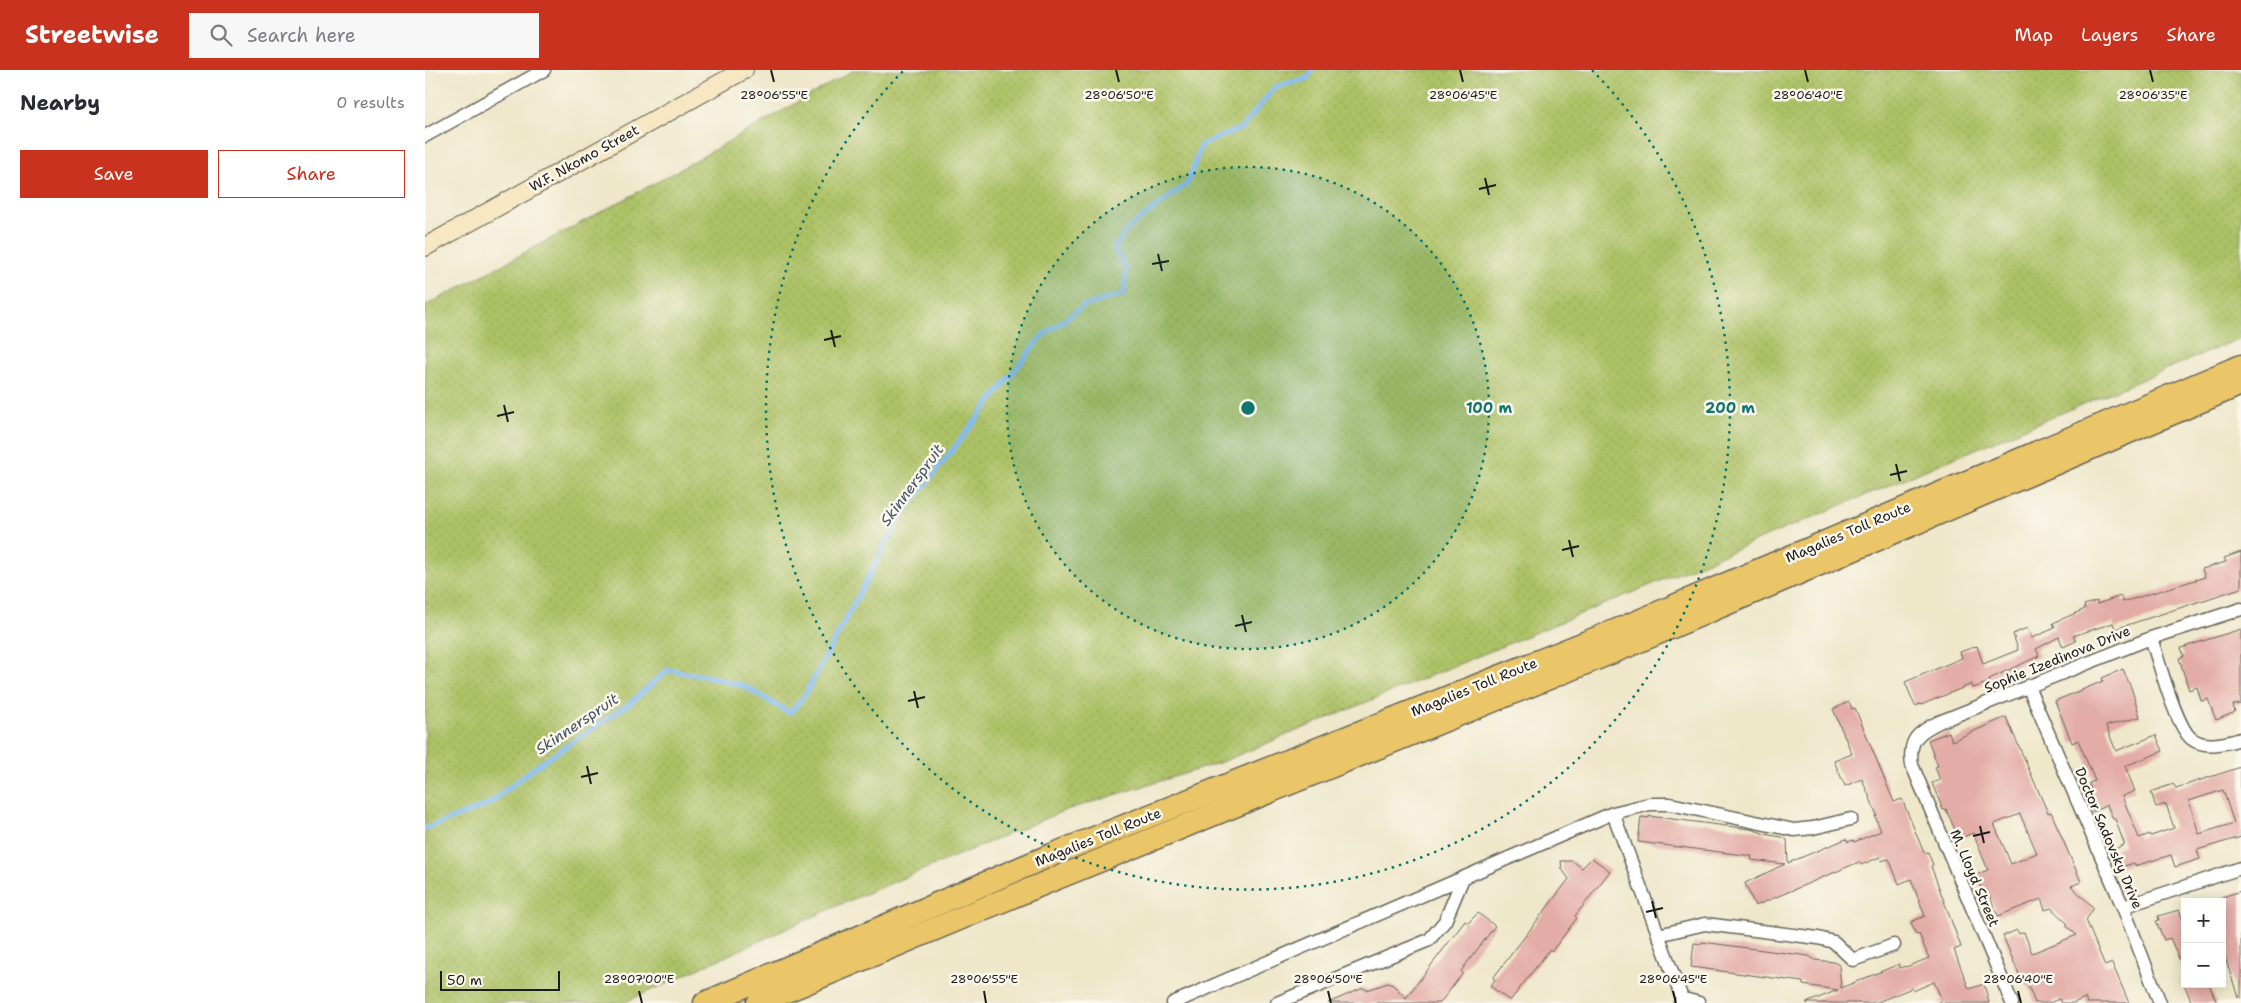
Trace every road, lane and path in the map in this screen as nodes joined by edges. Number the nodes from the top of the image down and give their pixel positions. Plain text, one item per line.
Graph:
1 (544, 70) edge
2 (744, 70) edge
3 (425, 136) edge
4 (425, 246) edge
5 (2241, 366) edge
6 (2241, 384) edge
7 (2241, 609) edge
8 (2151, 638) junction
9 (2028, 686) junction
10 (2241, 739) edge
11 (1912, 764) joint
12 (1613, 813) junction
13 (1851, 819) dead end
14 (2241, 868) edge
15 (1463, 878) junction
16 (2123, 907) junction
17 (1659, 935) junction
18 (1894, 945) dead end
19 (1682, 1002) edge
20 (705, 1003) edge
21 (758, 1003) edge
22 (1173, 1003) edge
23 (1277, 1003) edge
24 (1699, 1003) edge
25 (2012, 1003) edge
26 (2161, 1003) edge

1 - 3 street
2 - 4 main road, W.F. Nkomo Street
5 - 20 highway, Magalies Toll Route
6 - 21 highway, Magalies Toll Route
7 - 8 street, Sophie Izedinova Drive
8 - 9 street, Sophie Izedinova Drive
8 - 10 street
9 - 11 street, Sophie Izedinova Drive
9 - 16 street, Doctor Sadovsky Drive
11 - 25 street, M. Lloyd Street
12 - 13 street
12 - 15 street
12 - 17 street
14 - 16 street
15 - 22 street
15 - 23 street
16 - 26 street, Doctor Sadovsky Drive
17 - 18 street
17 - 19 street
19 - 24 street

